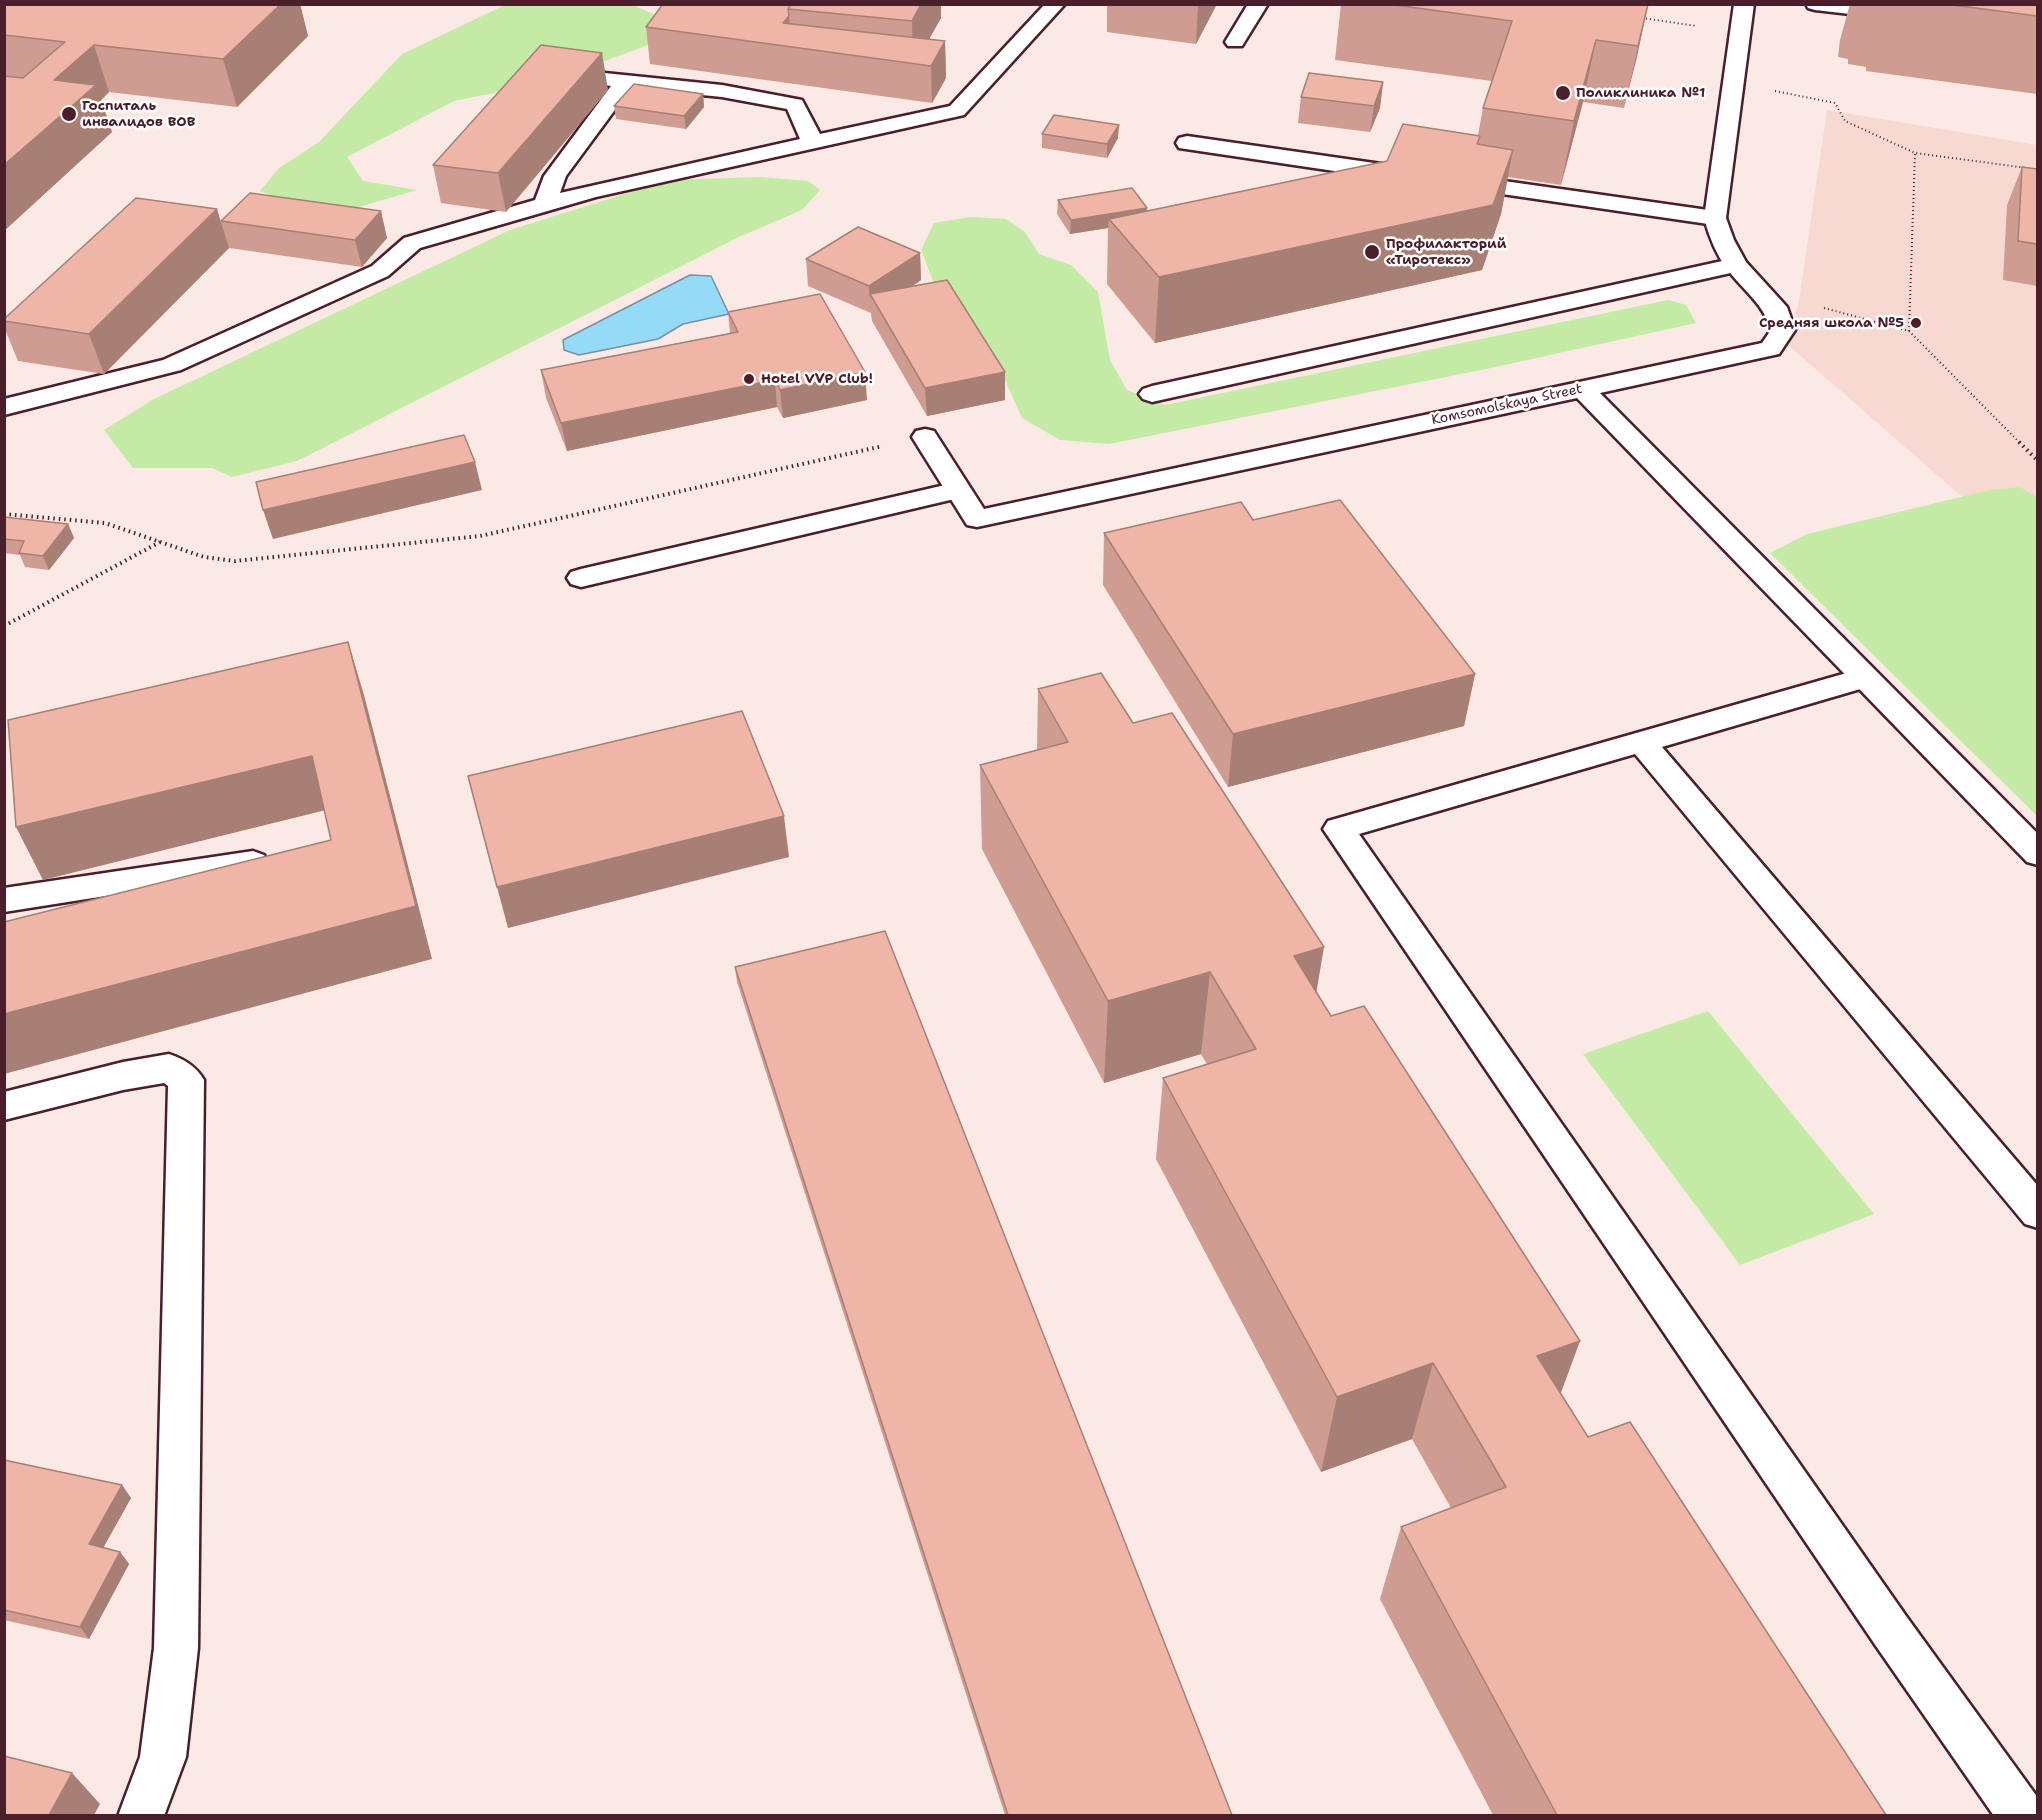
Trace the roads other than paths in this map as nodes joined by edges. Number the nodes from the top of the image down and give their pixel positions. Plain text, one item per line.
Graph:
1 (1056, 4) edge
2 (1258, 4) edge
3 (1744, 4) edge
4 (1815, 4) edge
5 (1909, 15) dead end
6 (1235, 42) dead end
7 (585, 77) edge
8 (625, 81) junction
9 (813, 143) junction
10 (1187, 143) dead end
11 (1422, 176) edge
12 (1445, 180) edge
13 (545, 205) junction
14 (1716, 218) junction
15 (1736, 265) junction
16 (1582, 389) junction
17 (1152, 394) dead end
18 (4, 408) edge
19 (925, 437) road end
20 (958, 489) junction
21 (580, 578) dead end
22 (1864, 678) junction
23 (1641, 742) junction
24 (2037, 854) edge
25 (253, 863) edge
26 (4, 900) edge
27 (4, 1106) edge
28 (2037, 1213) edge
29 (141, 1815) edge
30 (2022, 1815) edge

1 - 9 street
2 - 6 street
3 - 14 street, Komsomolskaya Street
4 - 5 street
7 - 8 street
8 - 9 street
8 - 13 street
9 - 13 street
10 - 11 street
12 - 14 street
13 - 18 street
14 - 15 street, Komsomolskaya Street
15 - 16 street, Komsomolskaya Street
15 - 17 street
16 - 20 street, Komsomolskaya Street
16 - 22 street
19 - 20 street, Komsomolskaya Street
20 - 21 street
22 - 23 street
22 - 24 street
23 - 28 street
23 - 30 street
25 - 26 street
27 - 29 street

